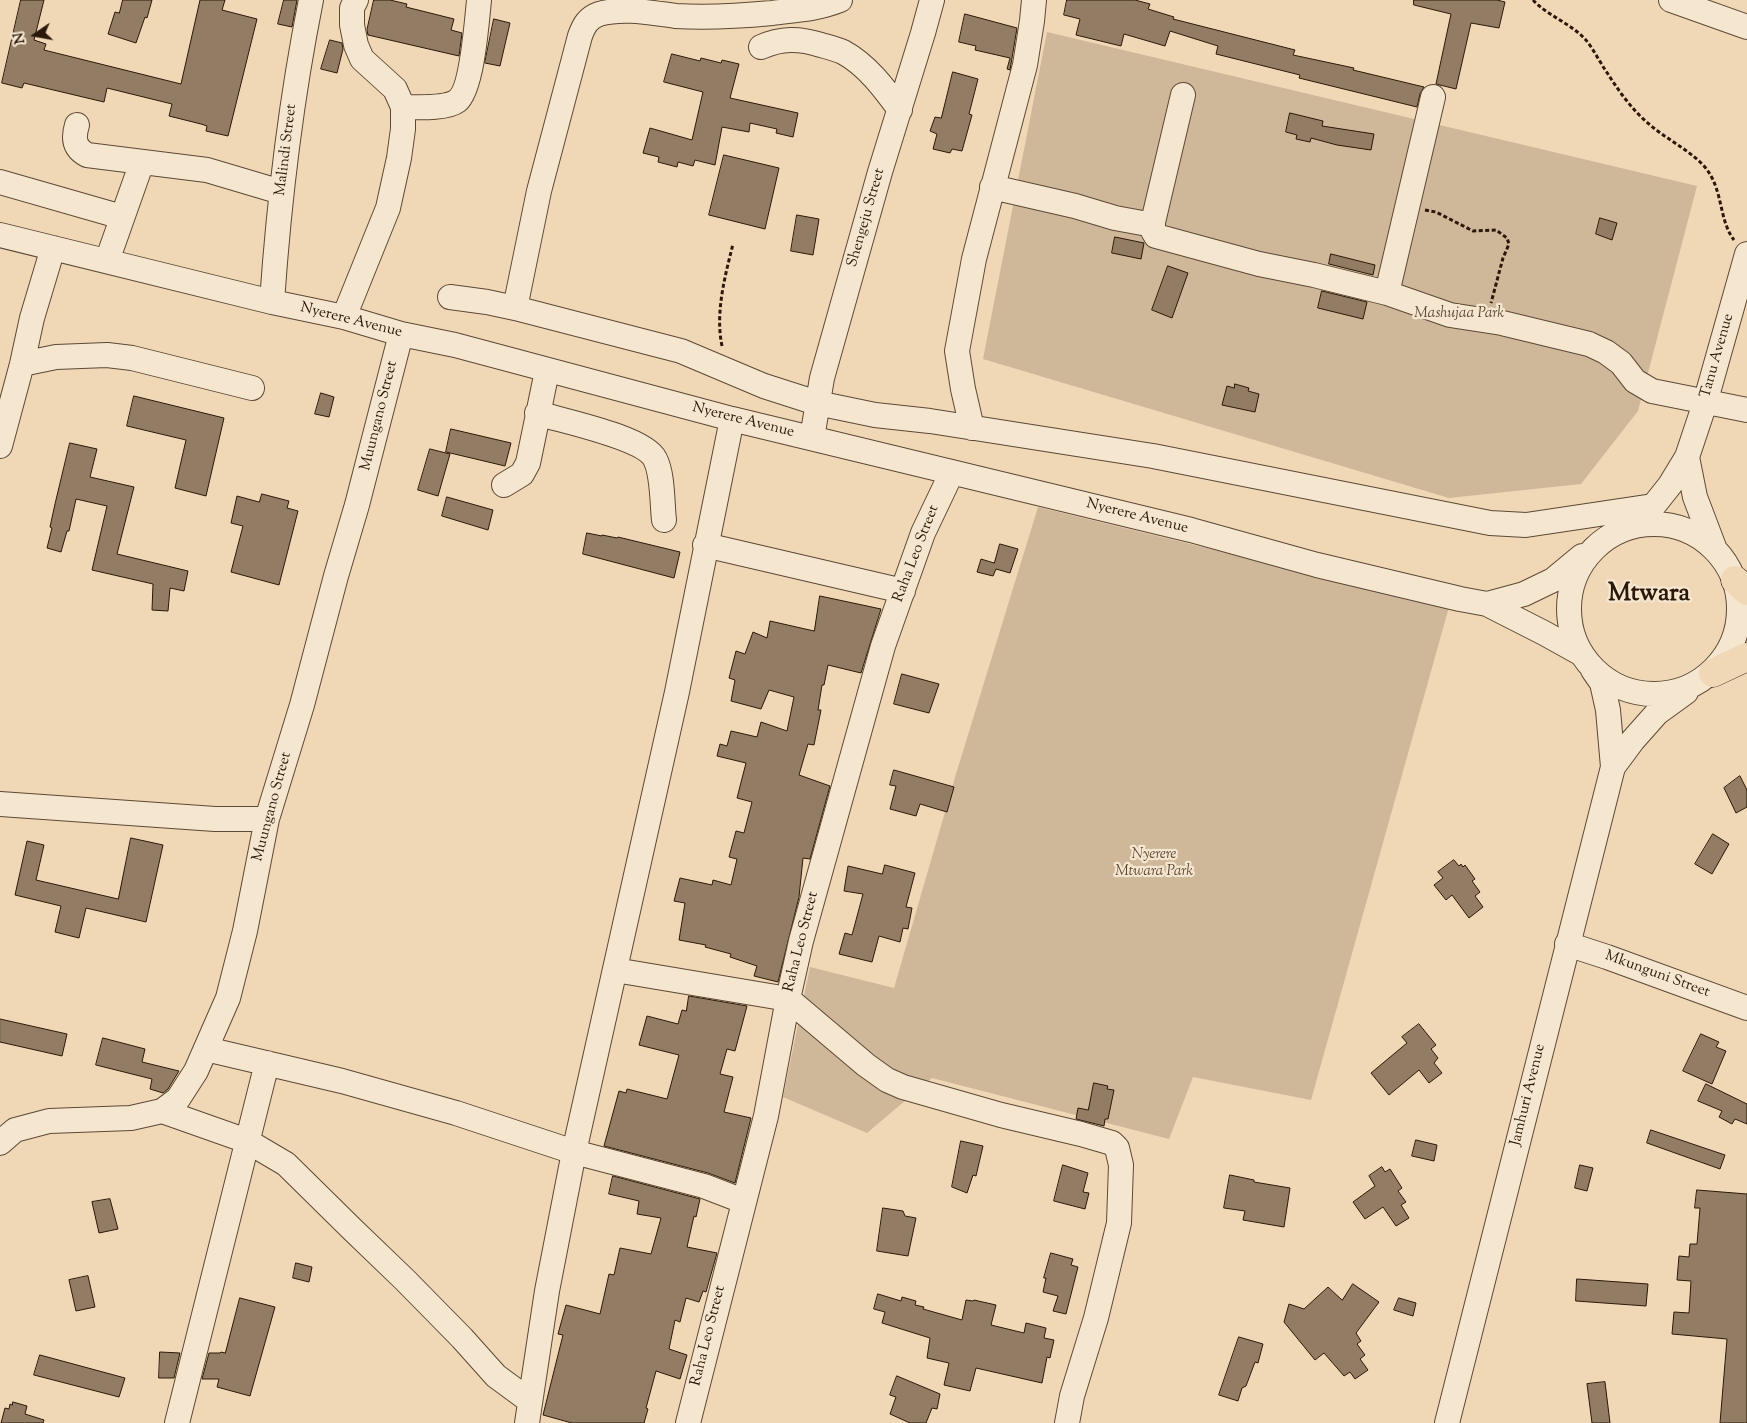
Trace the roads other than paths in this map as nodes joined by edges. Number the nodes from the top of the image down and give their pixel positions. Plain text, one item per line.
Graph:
1 (311, 0) edge
2 (356, 0) edge
3 (479, 0) edge
4 (840, 0) edge
5 (932, 0) edge
6 (1034, 0) edge
7 (1670, 0) edge
8 (1747, 27) edge
9 (760, 47) dead end
10 (1184, 95) dead end
11 (1433, 96) dead end
12 (403, 107) junction
13 (900, 110) junction
14 (77, 124) dead end
15 (142, 162) junction
16 (0, 182) edge
17 (992, 187) junction
18 (281, 192) junction
19 (122, 217) junction
20 (1153, 225) junction
21 (0, 235) edge
22 (53, 248) junction
23 (107, 261) junction
24 (1743, 262) edge
25 (1387, 294) junction
26 (450, 298) dead end
27 (272, 302) junction
28 (515, 308) junction
29 (344, 317) junction
30 (401, 334) junction
31 (22, 364) junction
32 (547, 371) junction
33 (252, 388) dead end
34 (818, 403) junction
35 (1705, 403) junction
36 (1747, 410) edge
37 (537, 413) junction
38 (732, 419) junction
39 (972, 428) junction
40 (812, 438) junction
41 (0, 446) edge
42 (1687, 457) junction
43 (952, 472) junction
44 (504, 485) dead end
45 (1653, 506) junction
46 (664, 520) dead end
47 (1638, 524) junction
48 (705, 545) junction
49 (1714, 547) junction
50 (1593, 548) junction
51 (1741, 585) edge
52 (903, 591) junction
53 (1487, 604) junction
54 (1747, 657) edge
55 (1587, 662) junction
56 (1704, 679) junction
57 (1613, 767) junction
58 (0, 804) edge
59 (267, 819) junction
60 (1567, 944) junction
61 (615, 970) junction
62 (788, 999) junction
63 (1747, 1008) edge
64 (206, 1049) junction
65 (267, 1063) junction
66 (162, 1111) junction
67 (2, 1138) edge
68 (247, 1141) junction
69 (574, 1152) junction
70 (743, 1201) junction
71 (529, 1412) edge
72 (178, 1423) edge
73 (688, 1423) edge
74 (1067, 1423) edge
75 (1447, 1423) edge

1 - 18 street, Malindi Street
2 - 12 street
3 - 12 street
4 - 28 street
5 - 13 street, Shengeju Street
6 - 17 street
7 - 8 street
9 - 13 street
10 - 20 street
11 - 25 street
12 - 29 street
13 - 34 street, Shengeju Street
14 - 15 street
15 - 18 street
15 - 19 street
16 - 19 street
17 - 20 street
17 - 39 street
18 - 27 street, Malindi Street
19 - 23 street
20 - 25 street
21 - 22 street, Nyerere Avenue
22 - 23 street, Nyerere Avenue
22 - 31 street
23 - 27 street, Nyerere Avenue
24 - 35 street, Tanu Avenue
25 - 35 street
26 - 28 street
27 - 29 street, Nyerere Avenue
28 - 34 street
29 - 30 street, Nyerere Avenue
30 - 32 street, Nyerere Avenue
30 - 59 street, Muungano Street
31 - 33 street
31 - 41 street
32 - 37 street
32 - 38 street, Nyerere Avenue
34 - 39 street
34 - 40 street, Shengeju Street
35 - 36 street
35 - 42 street, Tanu Avenue
37 - 44 street
37 - 46 street
38 - 40 street, Nyerere Avenue
38 - 48 street
39 - 45 street
40 - 43 street, Nyerere Avenue
42 - 45 street, Tanu Avenue
42 - 49 street
43 - 52 street, Raha Leo Street
43 - 53 street, Nyerere Avenue
45 - 47 street, Tanu Avenue
47 - 49 street
47 - 50 street
48 - 52 street
48 - 61 street
49 - 51 street
50 - 53 street
50 - 55 street
51 - 56 street
52 - 62 street, Raha Leo Street
53 - 55 street
54 - 56 highway
55 - 56 street
55 - 57 street
56 - 57 street
57 - 60 street, Jamhuri Avenue
58 - 59 street
59 - 64 street, Muungano Street
60 - 63 street, Mkunguni Street
60 - 75 street, Jamhuri Avenue
61 - 62 street
61 - 69 street
62 - 70 street, Raha Leo Street
62 - 74 street
64 - 65 street
64 - 66 street, Muungano Street
65 - 68 street
65 - 69 street
66 - 67 street, Muungano Street
66 - 68 street
68 - 71 street
68 - 72 street
69 - 70 street
69 - 71 street
70 - 73 street, Raha Leo Street

